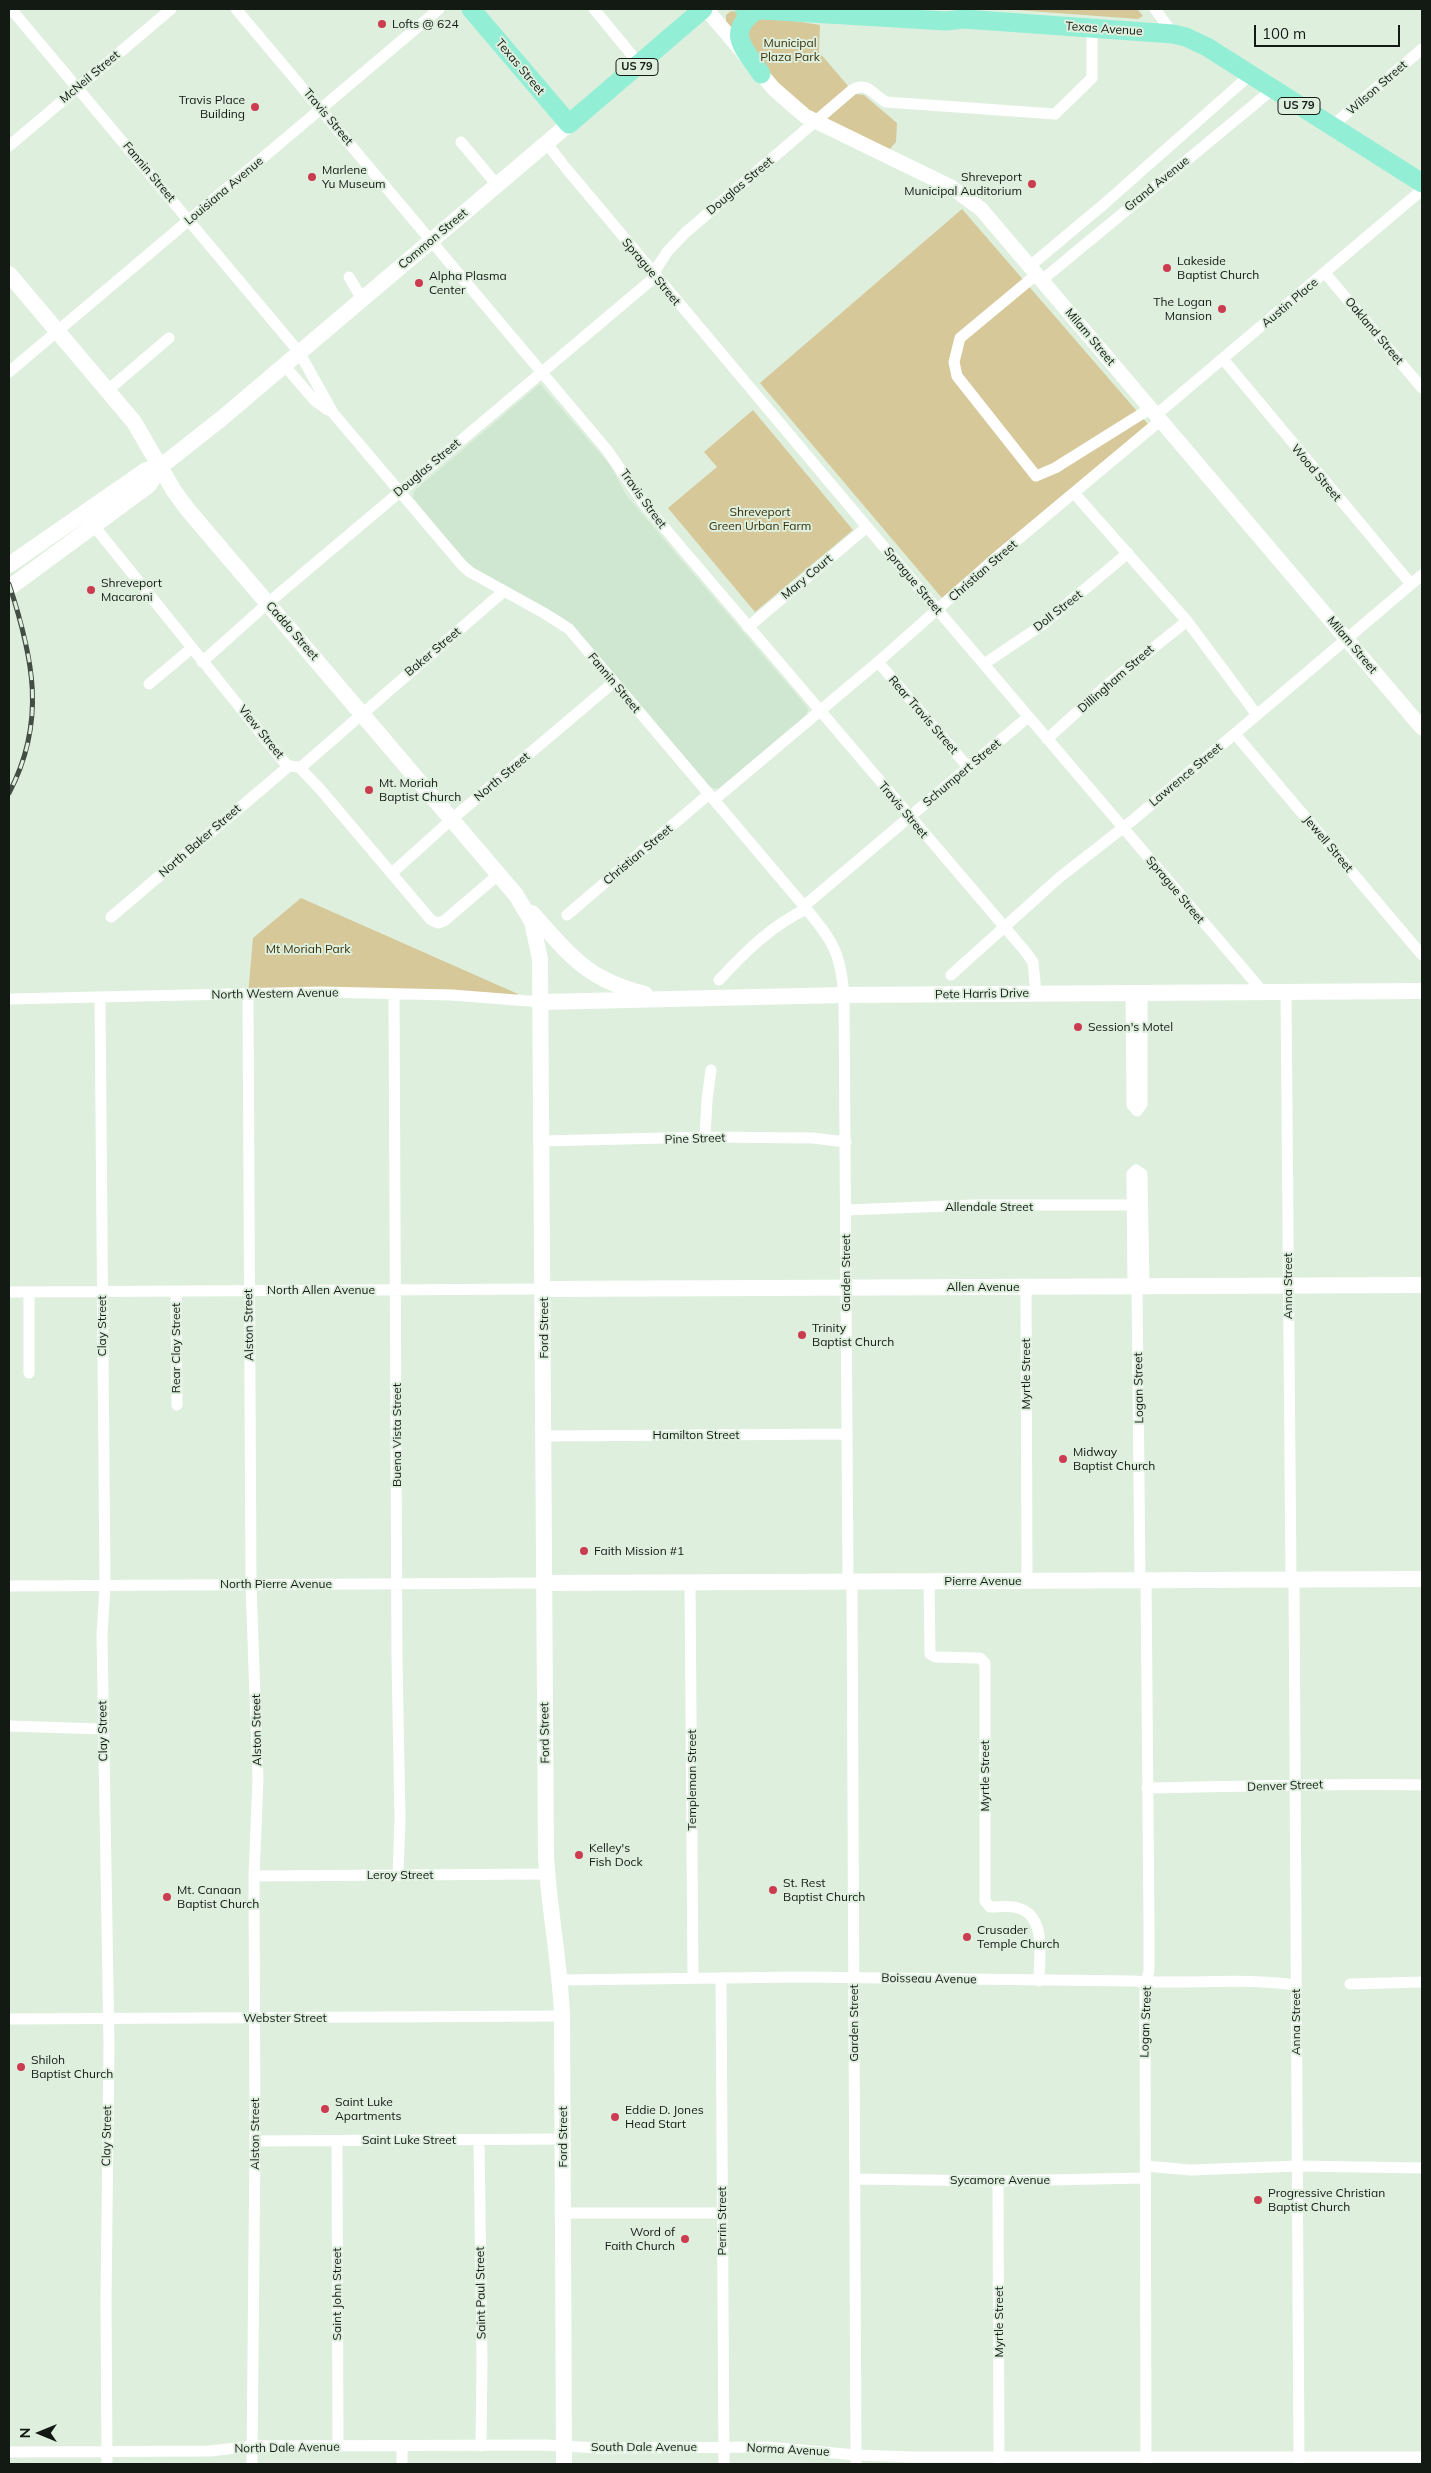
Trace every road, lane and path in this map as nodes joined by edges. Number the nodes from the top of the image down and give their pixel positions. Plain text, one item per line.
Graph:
1 (11, 9) edge
2 (171, 9) edge
3 (236, 9) edge
4 (440, 9) edge
5 (471, 9) edge
6 (594, 9) edge
7 (704, 9) edge
8 (744, 9) edge
9 (758, 9) edge
10 (934, 9) edge
11 (1155, 9) edge
12 (899, 13) edge
13 (964, 18) junction
14 (1092, 28) junction
15 (1173, 34) junction
16 (1422, 49) edge
17 (640, 65) junction
18 (761, 74) junction
19 (1250, 75) junction
20 (77, 88) junction
21 (1273, 89) junction
22 (321, 109) junction
23 (816, 122) junction
24 (570, 124) junction
25 (1332, 126) junction
26 (461, 142) dead end
27 (546, 144) junction
28 (9, 146) edge
29 (1422, 183) edge
30 (496, 185) junction
31 (1422, 190) edge
32 (190, 220) junction
33 (432, 240) junction
34 (1036, 273) junction
35 (1325, 273) junction
36 (9, 274) edge
37 (654, 276) junction
38 (349, 277) dead end
39 (362, 299) junction
40 (58, 331) junction
41 (169, 338) dead end
42 (299, 352) junction
43 (1223, 360) junction
44 (284, 365) junction
45 (540, 371) junction
46 (9, 372) edge
47 (1422, 388) edge
48 (108, 390) junction
49 (334, 414) junction
50 (1156, 414) junction
51 (160, 467) junction
52 (399, 492) junction
53 (1074, 493) junction
54 (89, 519) junction
55 (866, 527) junction
56 (1128, 554) junction
57 (9, 564) edge
58 (1422, 575) edge
59 (1412, 584) junction
60 (9, 588) edge
61 (504, 591) junction
62 (268, 602) junction
63 (937, 610) junction
64 (1187, 621) junction
65 (748, 627) junction
66 (1347, 639) junction
67 (192, 648) junction
68 (202, 662) junction
69 (878, 662) junction
70 (984, 664) junction
71 (614, 682) junction
72 (149, 684) dead end
73 (819, 710) junction
74 (362, 712) junction
75 (1257, 715) junction
76 (1028, 717) junction
77 (1422, 728) edge
78 (1235, 734) junction
79 (1047, 739) junction
80 (294, 767) junction
81 (968, 767) junction
82 (712, 797) junction
83 (909, 817) junction
84 (452, 819) junction
85 (1122, 827) junction
86 (392, 873) junction
87 (499, 874) junction
88 (516, 895) junction
89 (805, 907) junction
90 (567, 915) dead end
91 (111, 917) dead end
92 (1003, 927) junction
93 (1422, 955) edge
94 (950, 975) dead end
95 (719, 980) dead end
96 (1264, 992) junction
97 (1286, 992) junction
98 (1422, 992) edge
99 (1036, 993) junction
100 (1136, 993) junction
101 (394, 994) junction
102 (248, 995) junction
103 (844, 995) junction
104 (100, 998) junction
105 (9, 999) edge
106 (667, 999) junction
107 (541, 1002) junction
108 (711, 1070) dead end
109 (705, 1137) junction
110 (543, 1141) junction
111 (846, 1142) junction
112 (1132, 1205) junction
113 (846, 1210) junction
114 (1422, 1285) edge
115 (1288, 1286) junction
116 (1026, 1287) junction
117 (1138, 1287) junction
118 (846, 1288) junction
119 (544, 1289) junction
120 (396, 1290) junction
121 (176, 1291) junction
122 (248, 1291) junction
123 (9, 1292) edge
124 (29, 1292) junction
125 (102, 1292) junction
126 (29, 1373) dead end
127 (176, 1406) dead end
128 (848, 1434) junction
129 (544, 1436) junction
130 (1292, 1579) junction
131 (1422, 1579) edge
132 (1027, 1580) junction
133 (1143, 1580) junction
134 (850, 1581) junction
135 (929, 1581) junction
136 (690, 1582) junction
137 (544, 1583) junction
138 (251, 1584) junction
139 (398, 1584) junction
140 (105, 1585) junction
141 (9, 1586) edge
142 (9, 1726) edge
143 (102, 1729) junction
144 (1422, 1785) edge
145 (1295, 1786) junction
146 (1147, 1788) junction
147 (547, 1874) junction
148 (398, 1875) junction
149 (254, 1876) junction
150 (693, 1978) junction
151 (721, 1978) junction
152 (854, 1979) junction
153 (561, 1980) junction
154 (1039, 1981) junction
155 (1146, 1982) junction
156 (1422, 1982) edge
157 (1350, 1984) dead end
158 (1296, 1985) junction
159 (562, 2016) junction
160 (107, 2018) junction
161 (254, 2018) junction
162 (9, 2019) edge
163 (563, 2139) junction
164 (479, 2140) junction
165 (255, 2141) junction
166 (337, 2141) junction
167 (1298, 2166) junction
168 (1422, 2168) edge
169 (1145, 2172) junction
170 (855, 2179) junction
171 (998, 2181) junction
172 (564, 2212) junction
173 (722, 2212) junction
174 (253, 2446) junction
175 (338, 2446) junction
176 (402, 2446) junction
177 (481, 2446) junction
178 (564, 2446) junction
179 (724, 2448) junction
180 (107, 2451) junction
181 (9, 2452) edge
182 (1422, 2457) edge
183 (856, 2460) edge
184 (999, 2460) edge
185 (1146, 2460) edge
186 (1299, 2461) edge
187 (107, 2464) edge
188 (252, 2464) edge
189 (402, 2464) edge
190 (564, 2464) edge
191 (724, 2464) edge

1 - 20 street, Fannin Street
2 - 20 street, McNeil Street
3 - 22 street, Travis Street
4 - 22 street, Louisiana Avenue
5 - 24 main road, Texas Street
6 - 17 street
7 - 17 main road, Common Street / US 79
7 - 18 street, Milam Street
8 - 9 main road, Texas Avenue / US 79
9 - 12 main road, Texas Avenue / US 79
9 - 18 main road
10 - 13 main road, US 79
11 - 15 street
12 - 13 main road, Texas Avenue / US 79
13 - 14 main road, Texas Avenue / US 79
14 - 15 main road, Texas Avenue / US 79
14 - 23 street, Douglas Street
15 - 19 main road, Texas Avenue / US 79
16 - 25 street, Wilson Street
17 - 24 main road, Common Street / US 79
18 - 23 street, Milam Street
19 - 21 main road, Texas Avenue / US 79
19 - 34 street, Grand Avenue
20 - 28 street, McNeil Street
20 - 32 street, Fannin Street
21 - 25 main road, Texas Avenue / US 79
21 - 34 street, Grand Avenue
22 - 32 street, Louisiana Avenue
22 - 33 street, Travis Street
23 - 34 street, Milam Street
23 - 37 street, Douglas Street
24 - 27 main road, Common Street
25 - 29 main road, Texas Avenue / US 79
26 - 30 street
27 - 30 main road, Common Street
27 - 37 street, Sprague Street
30 - 33 main road, Common Street
31 - 35 street, Austin Place
32 - 40 street, Louisiana Avenue
32 - 42 street, Fannin Street
33 - 39 main road, Common Street
33 - 45 street, Travis Street
34 - 50 street, Milam Street
34 - 50 street
35 - 43 street, Austin Place
35 - 47 street, Oakland Street
36 - 40 main road, Caddo Street
37 - 45 street, Douglas Street
37 - 55 street, Sprague Street
38 - 39 street
39 - 42 main road, Common Street
40 - 46 street, Louisiana Avenue
40 - 48 main road, Caddo Street
41 - 48 street
42 - 44 main road, Common Street
42 - 49 street, Fannin Street
43 - 50 street, Austin Place
43 - 59 street, Wood Street
44 - 49 street, Fannin Street
44 - 51 main road, Common Street
45 - 52 street, Douglas Street
45 - 65 street, Travis Street
48 - 51 main road, Caddo Street
49 - 52 street, Fannin Street
50 - 53 street, Christian Street
50 - 66 street, Milam Street
51 - 54 main road, Common Street
51 - 62 main road, Caddo Street
52 - 61 street, Fannin Street
52 - 62 street, Douglas Street
53 - 56 street
53 - 63 street, Christian Street
54 - 57 main road
54 - 60 main road
54 - 67 street, View Street
55 - 63 street, Sprague Street
55 - 65 street, Mary Court
56 - 64 street
56 - 70 street, Doll Street
58 - 59 street, Lawrence Street
59 - 66 street, Lawrence Street
61 - 71 street, Fannin Street
61 - 74 street, Baker Street
62 - 68 street, Douglas Street
62 - 74 main road, Caddo Street
63 - 69 street, Christian Street
63 - 70 street, Sprague Street
64 - 75 street
64 - 79 street, Dillingham Street
65 - 73 street, Travis Street
66 - 75 street, Lawrence Street
66 - 77 street, Milam Street
67 - 68 street, View Street
67 - 72 street
68 - 80 street, View Street
69 - 73 street, Christian Street
69 - 81 street, Rear Travis Street
70 - 76 street, Sprague Street
71 - 82 street, Fannin Street
71 - 84 street, North Street
73 - 82 street, Christian Street
73 - 83 street, Travis Street
74 - 80 street, Baker Street
74 - 84 main road, Caddo Street
75 - 78 street, Lawrence Street
76 - 79 street, Sprague Street
76 - 81 street, Schumpert Street
78 - 85 street, Lawrence Street
78 - 93 street, Jewell Street
79 - 85 street, Sprague Street
80 - 86 street, View Street
80 - 91 street, North Baker Street
81 - 83 street, Schumpert Street
82 - 89 street, Fannin Street
82 - 90 street, Christian Street
83 - 89 street, Schumpert Street
83 - 92 street, Travis Street
84 - 86 street, North Street
84 - 87 main road, Caddo Street
85 - 92 street, Lawrence Street
85 - 96 street, Sprague Street
86 - 87 street, View Street
87 - 88 main road, Caddo Street
88 - 106 main road
88 - 107 main road, Caddo Street
89 - 95 street, Schumpert Street
89 - 103 street, Fannin Street
92 - 94 street, Lawrence Street
92 - 99 street, Travis Street
96 - 97 main road, Pete Harris Drive
96 - 100 main road, Pete Harris Drive
97 - 98 main road, Pete Harris Drive
97 - 115 street, Anna Street
99 - 100 main road, Pete Harris Drive
99 - 103 main road, Pete Harris Drive
100 - 100 street
101 - 102 street, North Western Avenue
101 - 107 street, North Western Avenue
101 - 120 street, Buena Vista Street
102 - 104 street, North Western Avenue
102 - 122 street, Alston Street
103 - 106 main road, Pete Harris Drive
103 - 111 street, Garden Street
104 - 105 street, North Western Avenue
104 - 125 street, Clay Street
106 - 107 main road, Pete Harris Drive
107 - 110 main road, Ford Street
108 - 109 street
109 - 110 street, Pine Street
109 - 111 street, Pine Street
110 - 119 main road, Ford Street
111 - 113 street, Garden Street
112 - 113 street, Allendale Street
112 - 117 street, Logan Street
112 - 117 street, Logan Street
113 - 118 street, Garden Street
114 - 115 main road, Allen Avenue
115 - 117 main road, Allen Avenue
115 - 130 street, Anna Street
116 - 117 main road, Allen Avenue
116 - 118 main road, Allen Avenue
116 - 132 street, Myrtle Street
117 - 133 street, Logan Street
118 - 119 main road, Allen Avenue
118 - 128 street, Garden Street
119 - 120 street, North Allen Avenue
119 - 129 main road, Ford Street
120 - 122 street, North Allen Avenue
120 - 139 street, Buena Vista Street
121 - 122 street, North Allen Avenue
121 - 125 street, North Allen Avenue
121 - 127 street, Rear Clay Street
122 - 138 street, Alston Street
123 - 124 street, North Allen Avenue
124 - 125 street, North Allen Avenue
124 - 126 street
125 - 140 street, Clay Street
128 - 129 street, Hamilton Street
128 - 134 street, Garden Street
129 - 137 main road, Ford Street
130 - 131 main road, Pierre Avenue
130 - 133 main road, Pierre Avenue
130 - 145 street, Anna Street
132 - 133 main road, Pierre Avenue
132 - 135 main road, Pierre Avenue
133 - 146 street, Logan Street
134 - 135 main road, Pierre Avenue
134 - 136 main road, Pierre Avenue
134 - 152 street, Garden Street
135 - 154 street, Myrtle Street
136 - 137 main road, Pierre Avenue
136 - 150 street, Templeman Street
137 - 139 street, North Pierre Avenue
137 - 147 main road, Ford Street
138 - 139 street, North Pierre Avenue
138 - 140 street, North Pierre Avenue
138 - 149 street, Alston Street
139 - 148 street, Buena Vista Street
140 - 141 street, North Pierre Avenue
140 - 143 street, Clay Street
142 - 143 street
143 - 160 street, Clay Street
144 - 145 street, Denver Street
145 - 146 street, Denver Street
145 - 158 street, Anna Street
146 - 155 street, Logan Street
147 - 148 street, Leroy Street
147 - 153 main road, Ford Street
148 - 149 street, Leroy Street
149 - 161 street, Alston Street
150 - 151 street, Boisseau Avenue
150 - 153 street, Boisseau Avenue
151 - 152 street, Boisseau Avenue
151 - 173 street, Perrin Street
152 - 154 street, Boisseau Avenue
152 - 170 street, Garden Street
153 - 159 main road, Ford Street
154 - 155 street, Boisseau Avenue
155 - 158 street, Boisseau Avenue
155 - 169 street, Logan Street
156 - 157 street
158 - 167 street, Anna Street
159 - 161 street, Webster Street
159 - 163 main road, Ford Street
160 - 161 street, Webster Street
160 - 162 street, Webster Street
160 - 180 street, Clay Street
161 - 165 street, Alston Street
163 - 164 street, Saint Luke Street
163 - 172 main road, Ford Street
164 - 166 street, Saint Luke Street
164 - 177 street, Saint Paul Street
165 - 166 street, Saint Luke Street
165 - 174 street, Alston Street
166 - 175 street, Saint John Street
167 - 168 street, Sycamore Avenue
167 - 169 street, Sycamore Avenue
167 - 186 street, Anna Street
169 - 171 street, Sycamore Avenue
169 - 185 street, Logan Street
170 - 171 street, Sycamore Avenue
170 - 183 street, Garden Street
171 - 184 street, Myrtle Street
172 - 173 street
172 - 178 main road, Ford Street
173 - 179 street, Perrin Street
174 - 175 street, North Dale Avenue
174 - 180 street, North Dale Avenue
174 - 188 street, Alston Street
175 - 176 street, North Dale Avenue
176 - 177 street, North Dale Avenue
176 - 189 street
177 - 178 street, North Dale Avenue
178 - 179 street, South Dale Avenue
178 - 190 main road, Ford Street
179 - 183 street, Norma Avenue
179 - 191 street, Perrin Street
180 - 181 street, North Dale Avenue
180 - 187 street, Clay Street
182 - 186 street, Norma Avenue
183 - 184 street, Norma Avenue
184 - 185 street, Norma Avenue
185 - 186 street, Norma Avenue

